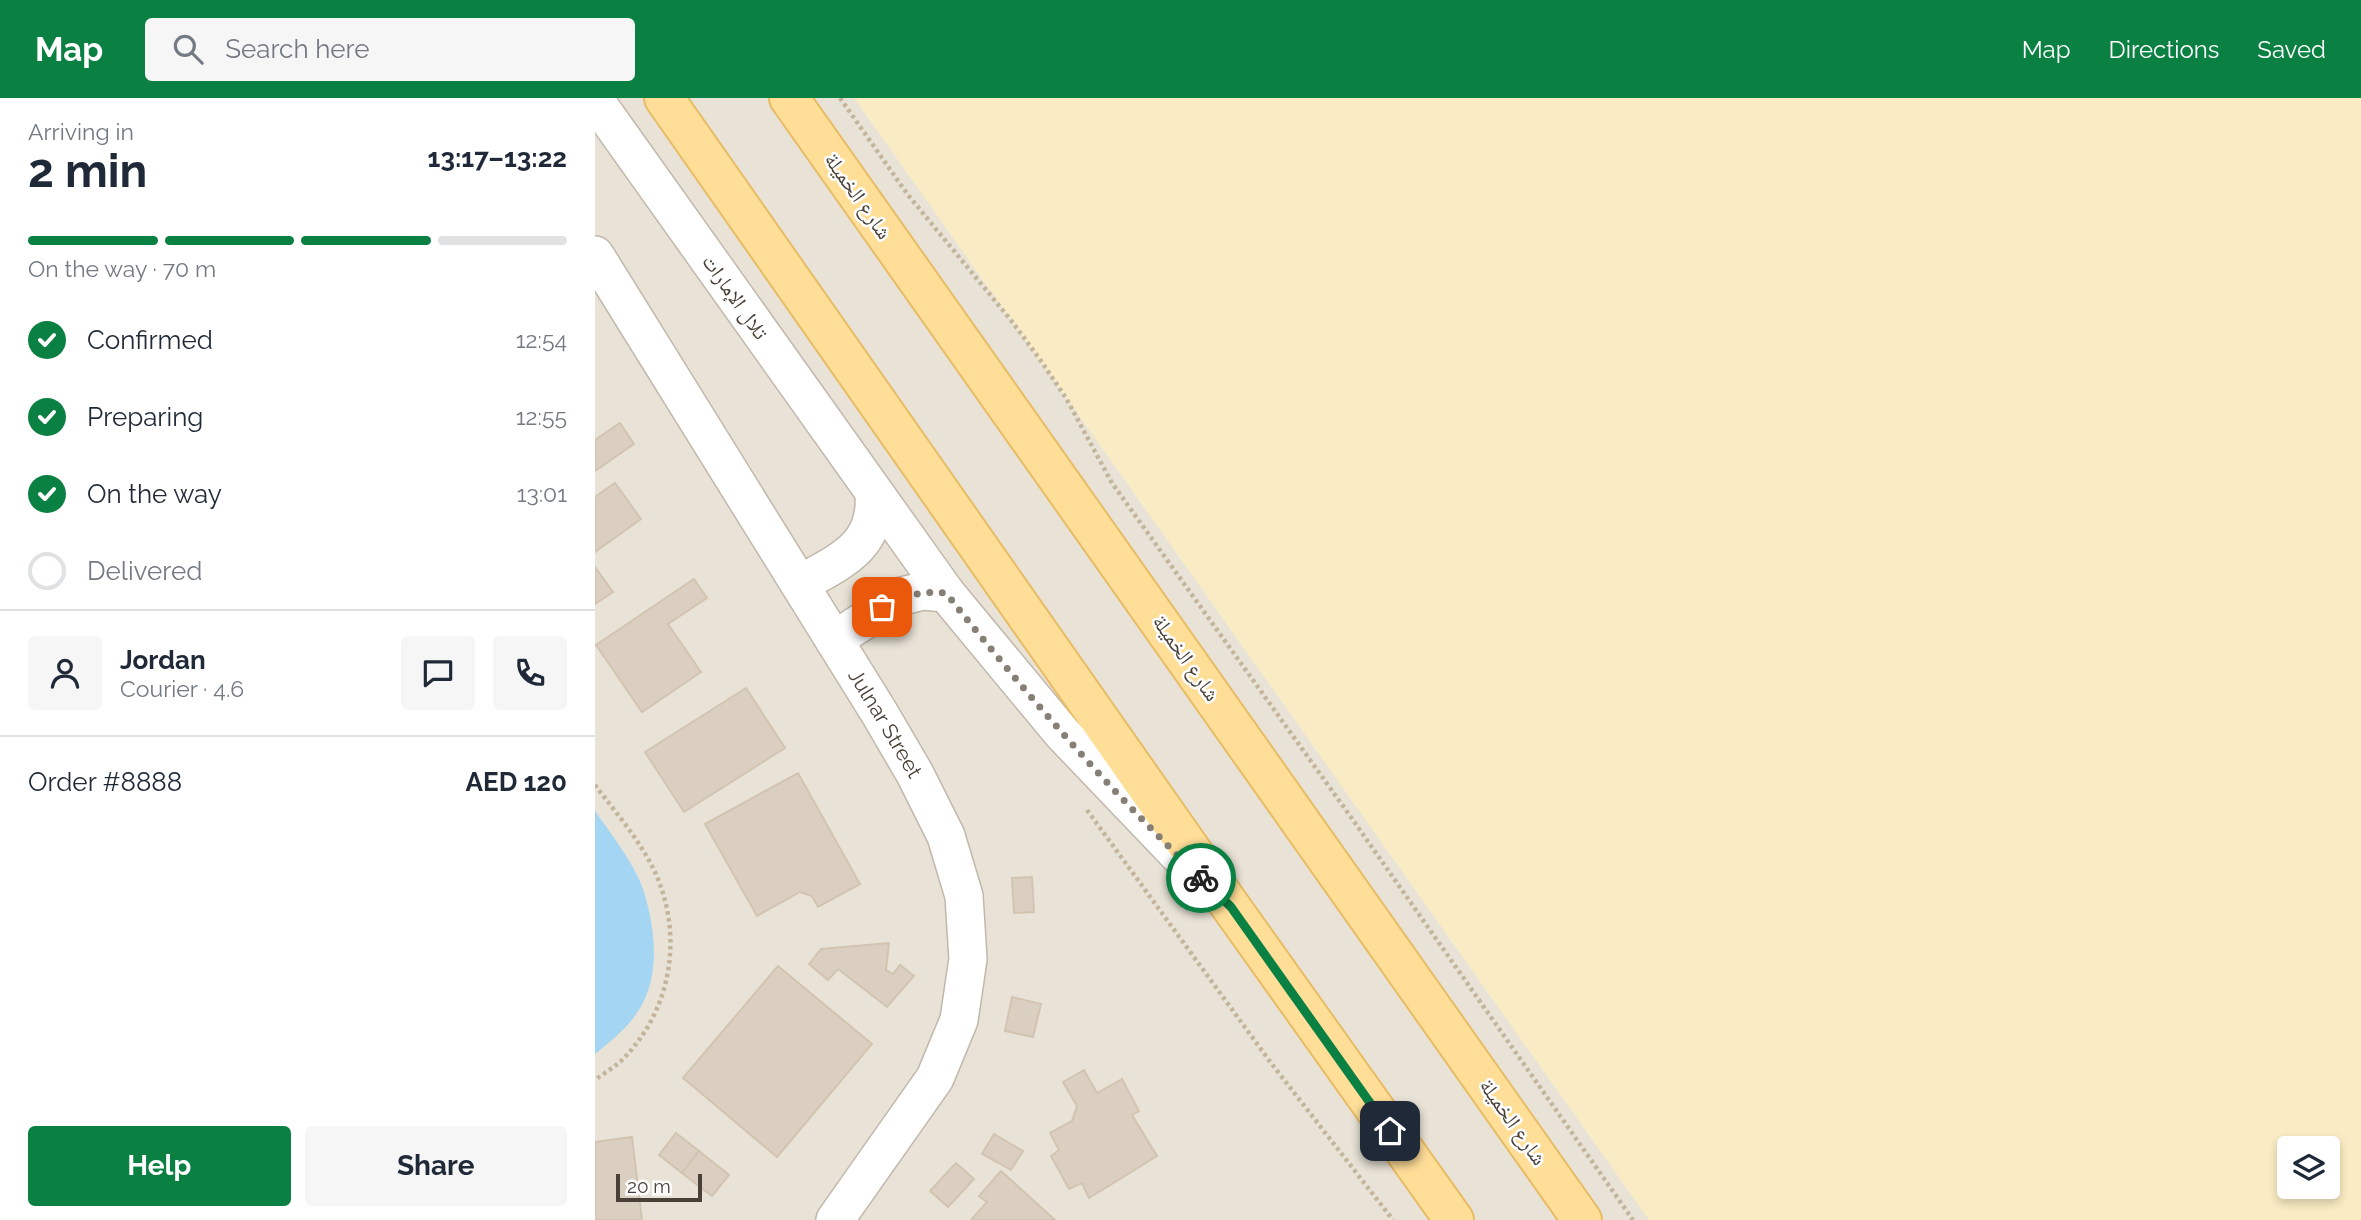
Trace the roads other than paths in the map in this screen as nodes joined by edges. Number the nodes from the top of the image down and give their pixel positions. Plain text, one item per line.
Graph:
1 (664, 98) edge
2 (789, 98) edge
3 (595, 100) edge
4 (595, 255) edge
5 (874, 494) junction
6 (800, 584) junction
7 (946, 593) junction
8 (834, 640) junction
9 (1231, 907) junction
10 (835, 1220) edge
11 (1454, 1220) edge
12 (1582, 1220) edge

1 - 9 main road
2 - 12 main road, شارع الخميلة
3 - 5 street, تلال الإمارات
4 - 6 street, Julnar Street
5 - 6 street
5 - 7 street, تلال الإمارات
6 - 8 street, Julnar Street
7 - 8 street
7 - 9 street, تلال الإمارات
8 - 10 street, Julnar Street
9 - 11 main road

